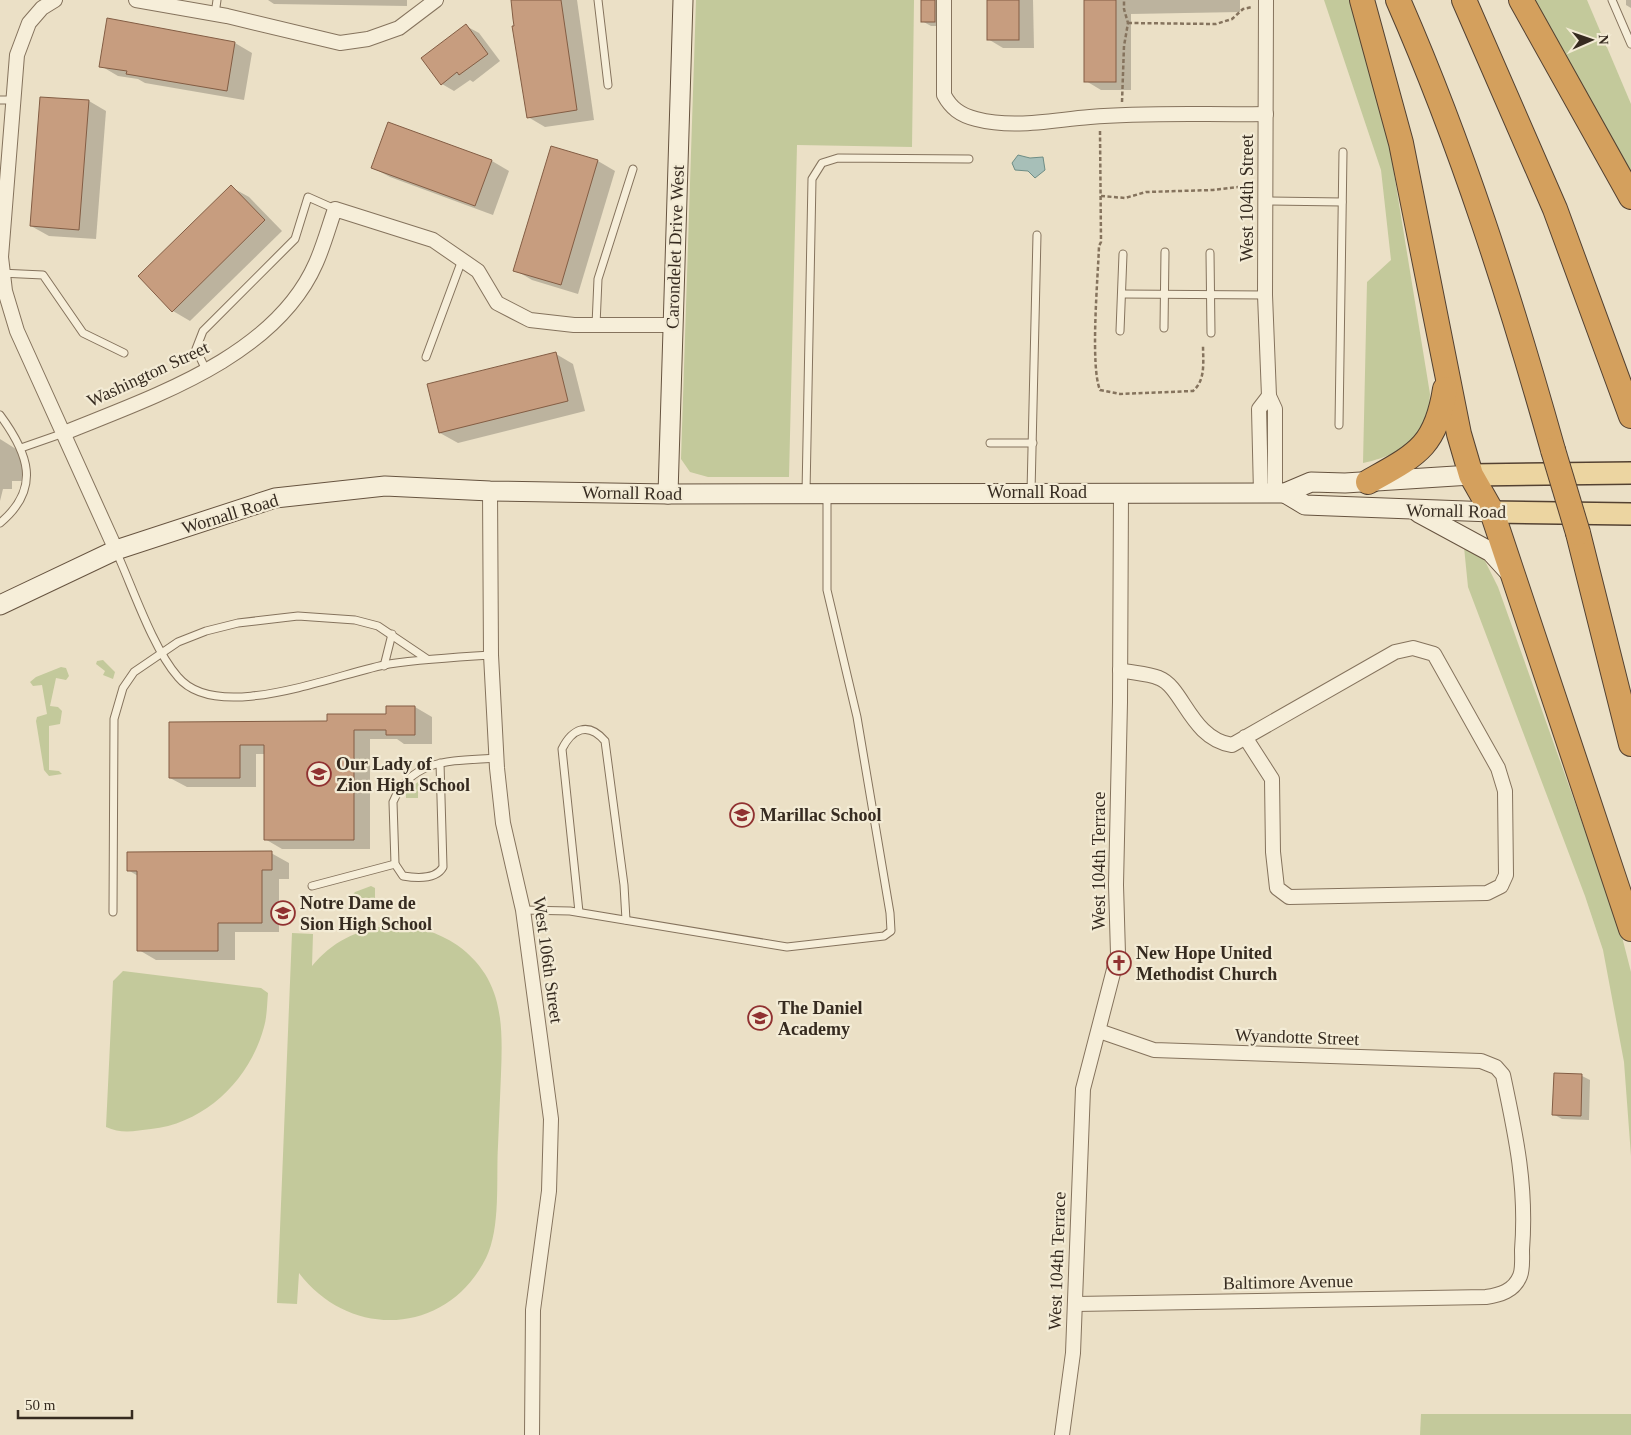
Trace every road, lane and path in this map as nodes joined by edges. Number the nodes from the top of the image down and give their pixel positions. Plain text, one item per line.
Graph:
1 (55, 0) edge
2 (136, 0) edge
3 (217, 0) edge
4 (436, 0) edge
5 (598, 0) edge
6 (683, 0) edge
7 (944, 0) edge
8 (1124, 0) edge
9 (1362, 0) edge
10 (1398, 0) edge
11 (1464, 0) edge
12 (1521, 0) edge
13 (1612, 0) edge
14 (1266, 3) edge
15 (215, 14) junction
16 (1128, 24) junction
17 (1631, 44) edge
18 (608, 85) dead end
19 (7, 100) edge
20 (1266, 114) junction
21 (1122, 116) junction
22 (1343, 152) dead end
23 (969, 159) dead end
24 (634, 169) dead end
25 (1101, 196) dead end
26 (1266, 197) junction
27 (1631, 197) edge
28 (1342, 202) junction
29 (335, 209) junction
30 (1037, 235) dead end
31 (1166, 252) dead end
32 (1210, 253) dead end
33 (1123, 254) dead end
34 (462, 260) junction
35 (1, 273) edge
36 (1122, 294) junction
37 (1165, 294) junction
38 (1210, 295) junction
39 (1265, 295) junction
40 (596, 325) junction
41 (672, 325) junction
42 (1164, 328) dead end
43 (1120, 332) dead end
44 (1211, 333) dead end
45 (124, 353) dead end
46 (426, 357) dead end
47 (206, 370) junction
48 (1447, 378) junction
49 (0, 414) edge
50 (1631, 416) edge
51 (1339, 425) dead end
52 (64, 433) junction
53 (990, 443) dead end
54 (1032, 443) junction
55 (21, 448) junction
56 (1631, 474) edge
57 (1471, 475) junction
58 (1368, 482) junction
59 (490, 491) junction
60 (1032, 492) junction
61 (1121, 492) junction
62 (1274, 493) junction
63 (668, 494) junction
64 (806, 494) junction
65 (827, 494) junction
66 (1416, 511) junction
67 (1492, 512) junction
68 (1631, 514) edge
69 (0, 523) edge
70 (116, 550) junction
71 (1515, 578) junction
72 (0, 604) edge
73 (392, 634) junction
74 (161, 652) junction
75 (491, 655) junction
76 (427, 659) junction
77 (384, 666) junction
78 (1120, 670) junction
79 (1245, 737) junction
80 (1631, 744) edge
81 (496, 758) junction
82 (440, 763) junction
83 (395, 864) junction
84 (312, 886) dead end
85 (523, 910) junction
86 (113, 912) dead end
87 (579, 912) junction
88 (626, 920) junction
89 (1631, 929) edge
90 (1099, 1031) junction
91 (1502, 1294) joint
92 (1075, 1304) junction
93 (532, 1435) edge
94 (1062, 1435) edge

1 - 19 street
2 - 15 street
3 - 15 lane
4 - 15 street
5 - 18 lane
6 - 41 main road, Carondelet Drive West
7 - 21 street
8 - 16 path
9 - 48 highway
10 - 80 highway, bridge
11 - 50 highway
12 - 27 highway
13 - 17 lane
14 - 16 path
14 - 20 street, West 104th Street
16 - 21 path
19 - 35 street
20 - 21 street
20 - 26 street, West 104th Street
22 - 28 lane
23 - 64 lane
24 - 40 lane
25 - 26 path
26 - 28 lane
26 - 39 street, West 104th Street
28 - 51 lane
29 - 34 street
29 - 47 street, Washington Street
29 - 47 lane
30 - 54 lane
31 - 37 lane
32 - 38 lane
33 - 36 lane
34 - 40 street
34 - 46 lane
35 - 45 lane
35 - 52 street
36 - 37 lane
36 - 43 lane
37 - 38 lane
37 - 42 lane
38 - 39 lane
38 - 44 lane
39 - 62 street, West 104th Street
40 - 41 street
41 - 63 main road, Carondelet Drive West
47 - 52 street, Washington Street
48 - 57 highway
48 - 58 highway
49 - 55 lane
52 - 55 lane
52 - 70 street
53 - 54 lane
54 - 60 lane
55 - 69 lane
56 - 57 main road, Wornall Road
57 - 58 main road, Wornall Road
57 - 67 highway
58 - 62 main road, Wornall Road
59 - 63 main road, Wornall Road
59 - 70 main road, Wornall Road
59 - 75 street, West 106th Street
60 - 61 main road, Wornall Road
60 - 65 main road, Wornall Road
61 - 62 main road, Wornall Road
61 - 78 street, West 104th Terrace
62 - 66 main road, Wornall Road
63 - 64 main road, Wornall Road
64 - 65 main road, Wornall Road
65 - 88 lane
66 - 67 main road, Wornall Road
66 - 71 main road
67 - 68 main road, Wornall Road
67 - 71 highway
70 - 72 main road, Wornall Road
70 - 74 lane
71 - 89 highway
73 - 74 lane
73 - 76 lane
73 - 77 lane
74 - 77 lane
74 - 86 lane
75 - 76 lane
75 - 81 street, West 106th Street
76 - 77 lane
78 - 79 street
78 - 90 street, West 104th Terrace
79 - 79 street
81 - 82 lane
81 - 85 street, West 106th Street
82 - 83 lane
82 - 83 lane
83 - 84 lane
85 - 87 lane
85 - 93 street, West 106th Street
87 - 88 lane
87 - 88 lane
90 - 91 street, Wyandotte Street
90 - 92 street, West 104th Terrace
91 - 92 street, Baltimore Avenue
92 - 94 street, West 104th Terrace

